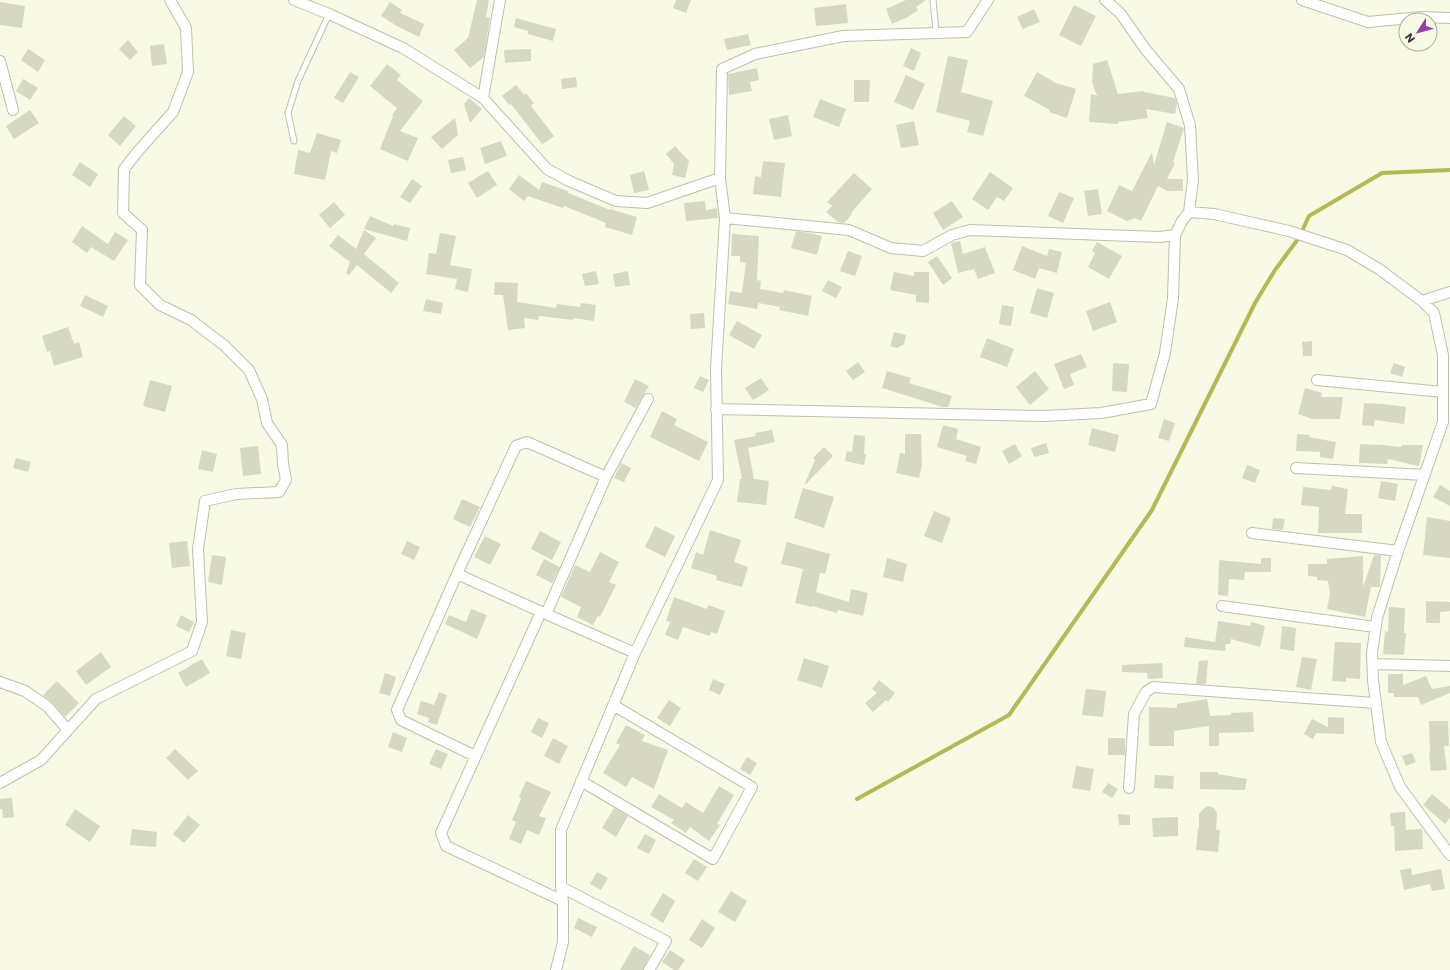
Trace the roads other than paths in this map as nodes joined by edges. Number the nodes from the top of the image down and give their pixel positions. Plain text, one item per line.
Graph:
1 (170, 0) edge
2 (294, 0) edge
3 (500, 0) edge
4 (933, 0) edge
5 (988, 0) edge
6 (1105, 0) edge
7 (1302, 0) edge
8 (329, 14) junction
9 (1450, 18) edge
10 (936, 32) junction
11 (0, 61) edge
12 (483, 98) junction
13 (13, 110) dead end
14 (294, 141) dead end
15 (720, 178) junction
16 (1188, 212) junction
17 (725, 218) junction
18 (1175, 235) junction
19 (1450, 292) edge
20 (1422, 301) junction
21 (1318, 380) dead end
22 (1443, 392) junction
23 (648, 399) dead end
24 (716, 409) junction
25 (1296, 468) dead end
26 (1425, 476) junction
27 (606, 477) junction
28 (1252, 532) dead end
29 (1398, 551) junction
30 (457, 574) junction
31 (1222, 606) dead end
32 (544, 613) junction
33 (1375, 627) junction
34 (635, 653) junction
35 (1372, 664) junction
36 (1450, 666) edge
37 (0, 682) edge
38 (1376, 703) junction
39 (613, 705) junction
40 (68, 730) junction
41 (475, 756) junction
42 (581, 781) junction
43 (0, 783) edge
44 (1129, 788) dead end
45 (1450, 855) edge
46 (560, 887) junction
47 (563, 901) junction
48 (556, 970) edge
49 (649, 970) edge

1 - 40 street
2 - 8 street
3 - 12 street
4 - 10 lane
5 - 10 street
6 - 16 street
7 - 9 street
8 - 12 street
8 - 14 lane
10 - 15 street
11 - 13 street
12 - 15 street
15 - 17 street
16 - 18 street
16 - 20 street
17 - 18 street
17 - 24 street
18 - 24 street
19 - 20 street
20 - 22 street
21 - 22 street
22 - 26 street
23 - 27 street
24 - 34 street
25 - 26 street
26 - 29 street
27 - 30 street
27 - 32 street
28 - 29 street
29 - 33 street
30 - 32 street
30 - 41 street
31 - 33 street
32 - 34 street
32 - 41 street
33 - 35 street
34 - 39 street
35 - 36 street
35 - 38 street
37 - 40 street
38 - 44 street
38 - 45 street
39 - 42 street
39 - 42 street
40 - 43 street
41 - 47 street
42 - 46 street
46 - 47 street
46 - 49 street
47 - 48 street

